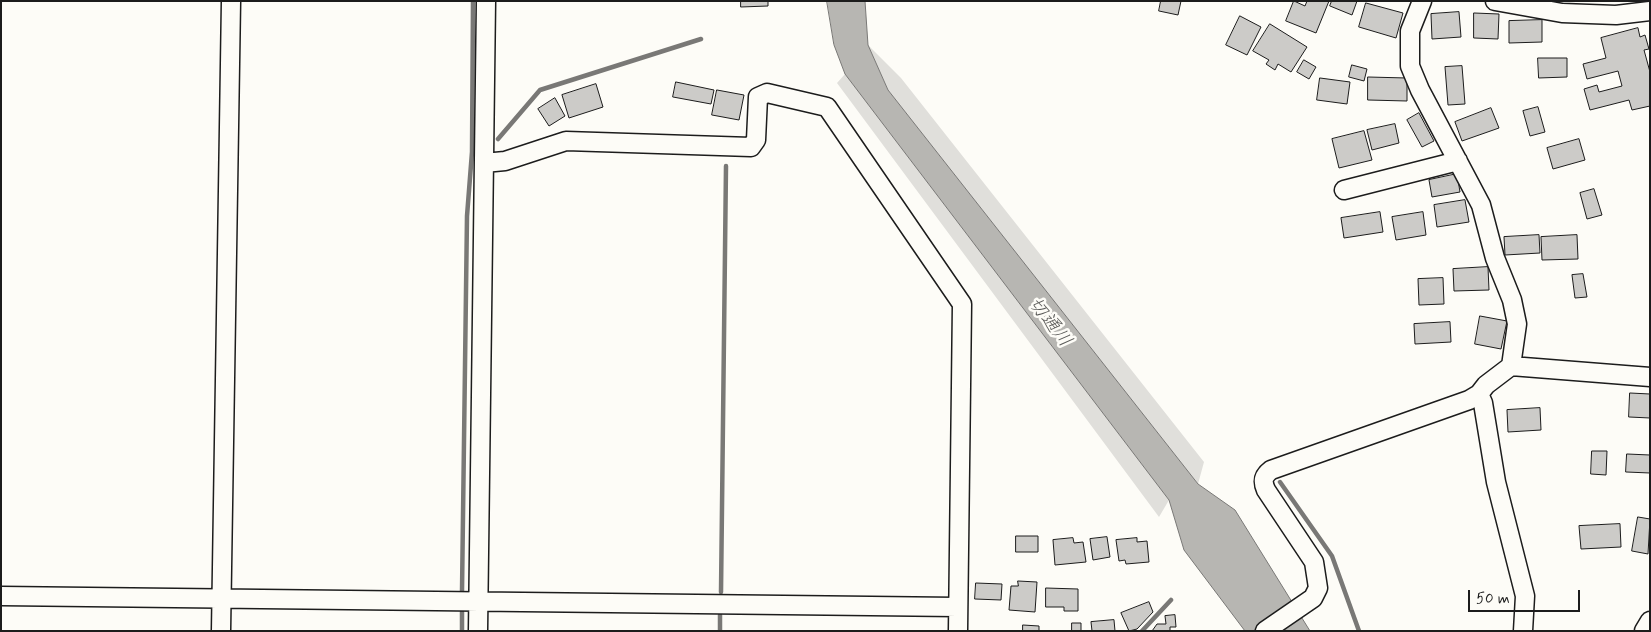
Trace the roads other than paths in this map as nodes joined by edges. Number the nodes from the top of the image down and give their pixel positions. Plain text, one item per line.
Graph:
1 (231, 1) edge
2 (486, 1) edge
3 (1422, 1) edge
4 (1495, 1) edge
5 (1650, 11) edge
6 (1458, 161) junction
7 (484, 163) junction
8 (1344, 190) dead end
9 (1511, 366) junction
10 (1650, 377) edge
11 (1479, 394) junction
12 (1, 596) edge
13 (222, 598) junction
14 (479, 601) junction
15 (957, 607) junction
16 (1650, 621) edge
17 (221, 631) edge
18 (478, 631) edge
19 (958, 631) edge
20 (1265, 631) edge
21 (1523, 631) edge
22 (1644, 631) edge

1 - 13 street
2 - 7 street
3 - 6 street
4 - 5 street
6 - 8 street
6 - 9 street
7 - 14 street
7 - 15 street
9 - 10 street
9 - 11 street
11 - 20 street
11 - 21 street
12 - 13 street
13 - 14 street
13 - 17 street
14 - 15 street
14 - 18 street
15 - 19 street
16 - 22 street

